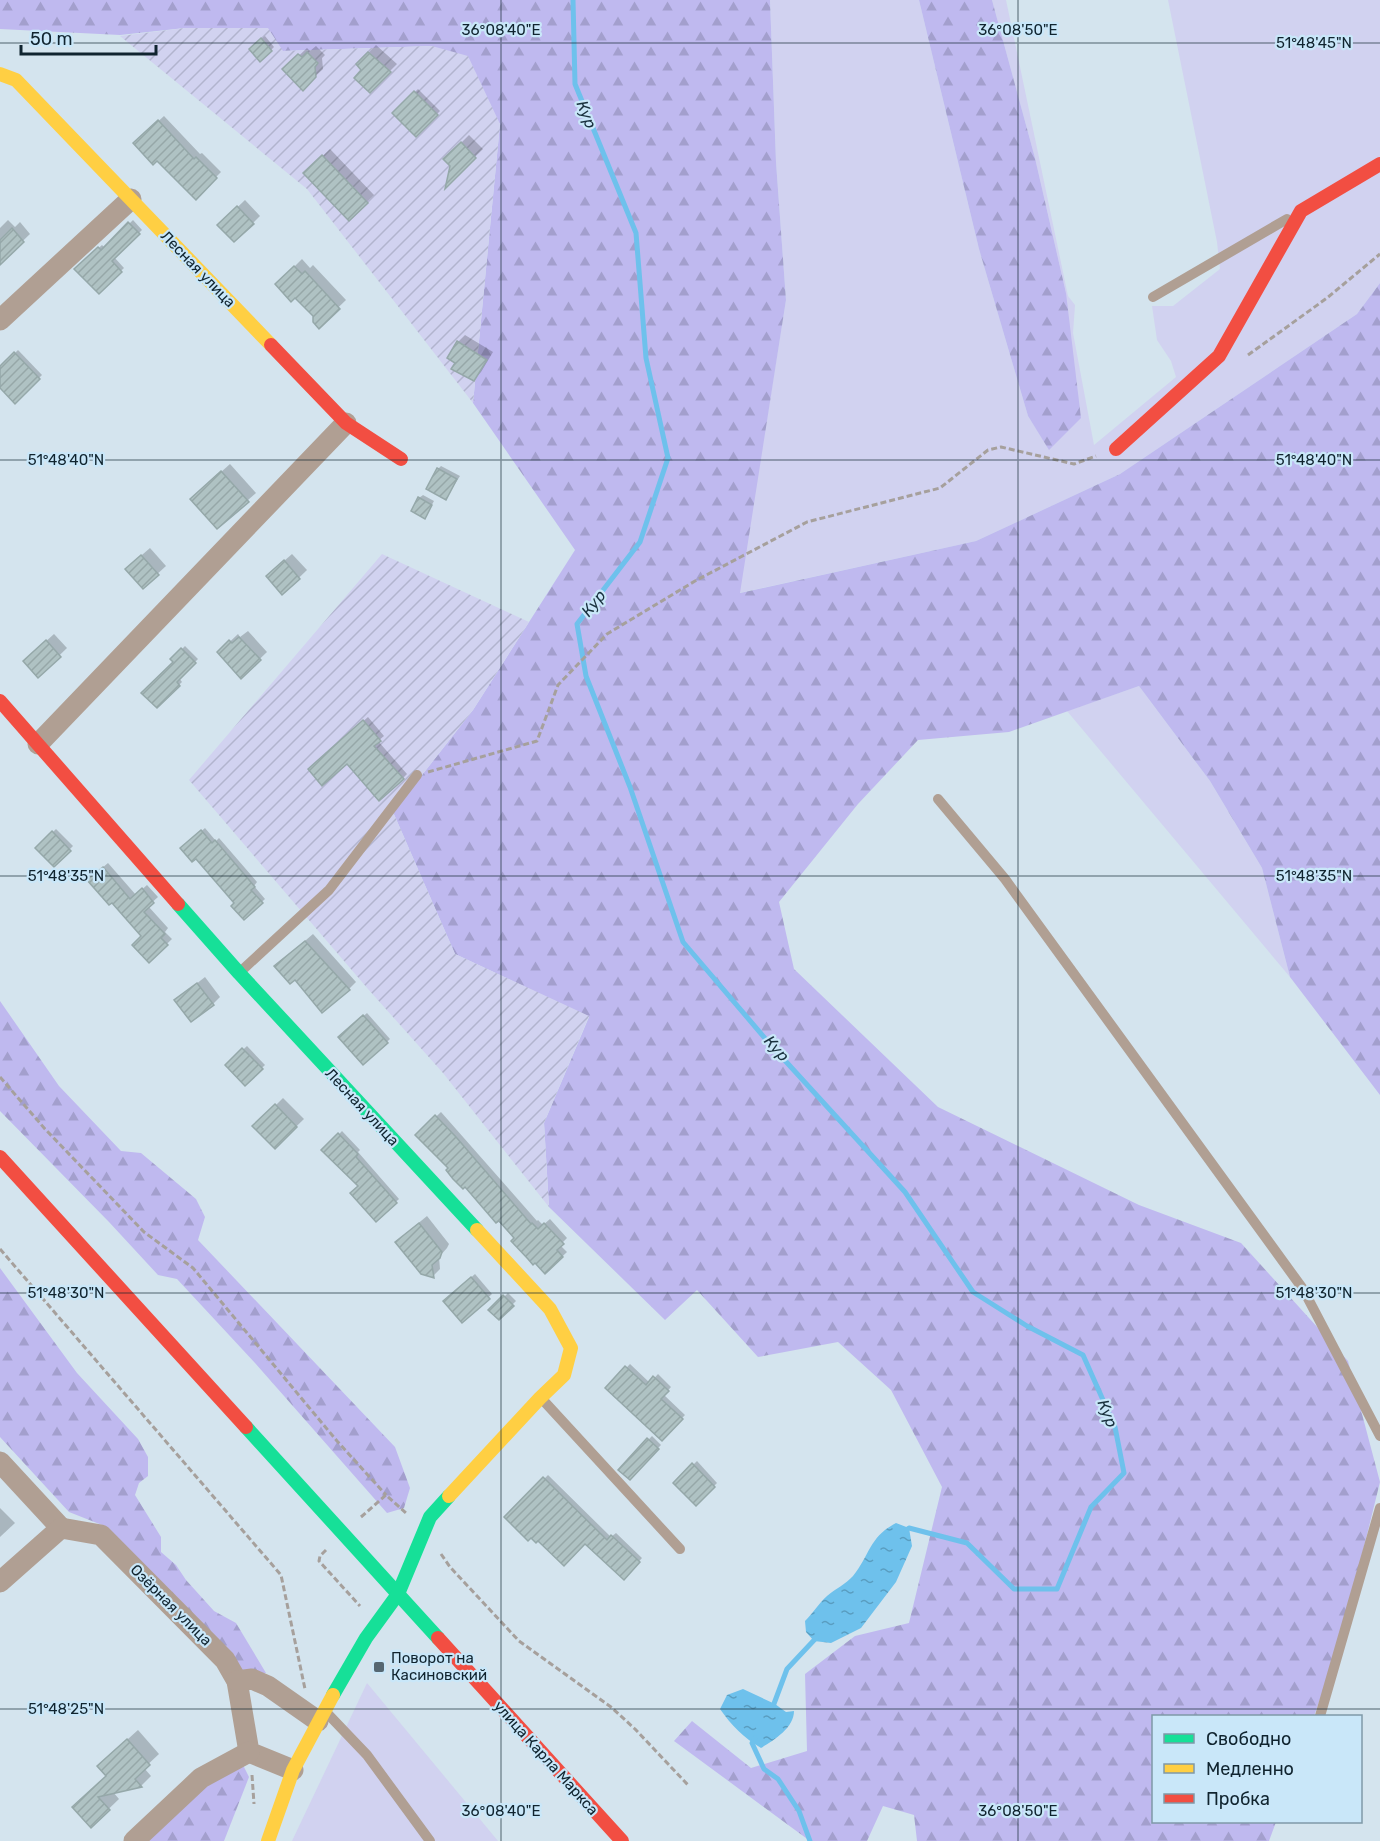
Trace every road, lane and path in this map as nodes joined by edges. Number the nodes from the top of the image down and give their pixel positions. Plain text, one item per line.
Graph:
1 (0, 74) edge
2 (1380, 164) edge
3 (131, 199) junction
4 (1301, 211) junction
5 (1380, 255) edge
6 (1153, 297) dead end
7 (0, 320) edge
8 (1241, 360) dead end
9 (346, 423) junction
10 (1116, 449) joint
11 (401, 459) dead end
12 (0, 701) edge
13 (38, 744) junction
14 (417, 775) joint
15 (938, 799) dead end
16 (239, 973) junction
17 (0, 1077) edge
18 (0, 1157) edge
19 (540, 1398) junction
20 (1380, 1436) edge
21 (0, 1462) edge
22 (386, 1495) dead end
23 (1380, 1508) edge
24 (61, 1528) junction
25 (680, 1549) dead end
26 (0, 1582) edge
27 (398, 1594) junction
28 (237, 1681) junction
29 (1320, 1715) edge
30 (321, 1716) junction
31 (249, 1752) junction
32 (293, 1770) junction
33 (255, 1808) dead end
34 (134, 1841) edge
35 (268, 1841) edge
36 (430, 1841) edge
37 (622, 1841) edge

1 - 3 street, Лесная улица
2 - 4 street
3 - 7 street
3 - 9 street, Лесная улица
4 - 6 lane
4 - 10 street
5 - 8 path
9 - 11 street, Лесная улица
9 - 13 street
10 - 14 path
12 - 13 street, Лесная улица
13 - 16 street, Лесная улица
14 - 16 lane
15 - 20 lane
16 - 19 street, Лесная улица
17 - 22 path
18 - 27 street, улица Карла Маркса
19 - 25 lane
19 - 27 street, Лесная улица
21 - 24 street
23 - 29 lane
24 - 26 street
24 - 28 street, Озёрная улица
27 - 30 street
27 - 37 street, улица Карла Маркса
28 - 30 street
28 - 31 street, Озёрная улица
30 - 32 street
30 - 36 lane
31 - 32 street
31 - 33 path
31 - 34 street
32 - 35 street

